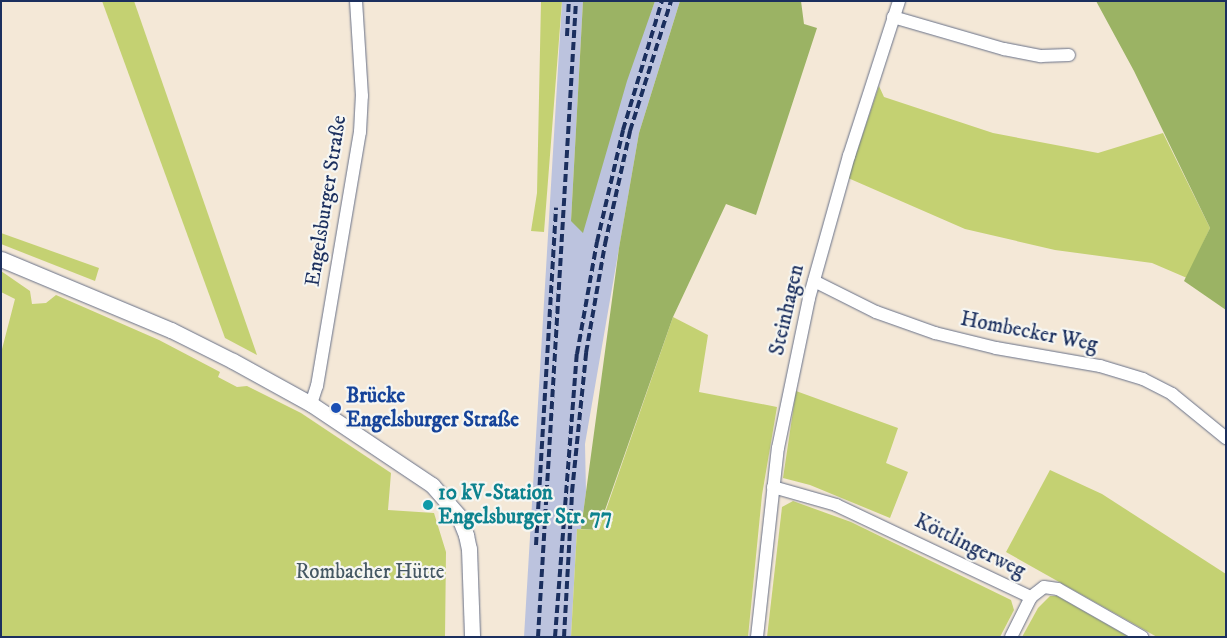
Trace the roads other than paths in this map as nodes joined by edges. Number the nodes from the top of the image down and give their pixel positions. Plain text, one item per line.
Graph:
1 (356, 1) edge
2 (898, 1) edge
3 (894, 17) junction
4 (1069, 55) dead end
5 (1, 259) edge
6 (814, 281) junction
7 (311, 404) junction
8 (1226, 438) edge
9 (773, 487) junction
10 (1031, 598) junction
11 (472, 637) edge
12 (757, 637) edge
13 (1011, 637) edge
14 (1142, 637) edge

1 - 7 street, Engelsburger Straße
2 - 3 street, Steinhagen
3 - 4 street
3 - 6 street, Steinhagen
5 - 7 street
6 - 8 street, Hombecker Weg
6 - 9 street, Steinhagen
7 - 11 street
9 - 10 street, Köttlingerweg
9 - 12 street, Steinhagen
10 - 13 street
10 - 14 street, Köttlingerweg

